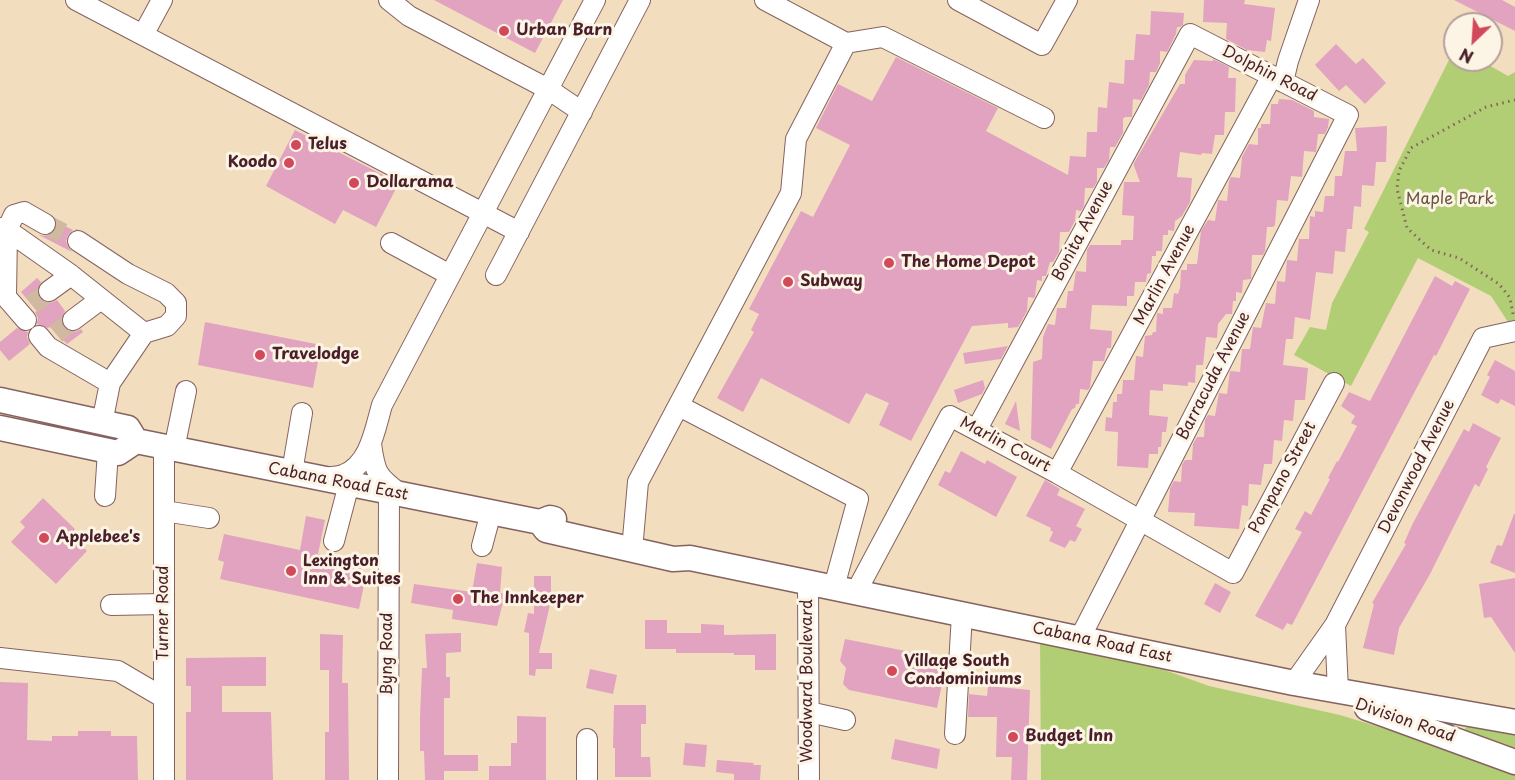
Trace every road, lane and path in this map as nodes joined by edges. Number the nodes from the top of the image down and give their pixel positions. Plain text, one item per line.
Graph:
1 (76, 0) edge
2 (162, 0) edge
3 (389, 0) edge
4 (595, 0) edge
5 (640, 0) edge
6 (765, 0) edge
7 (958, 0) edge
8 (1067, 0) edge
9 (1309, 0) edge
10 (1190, 34) joint
11 (143, 35) junction
12 (846, 43) junction
13 (1277, 79) junction
14 (548, 89) junction
15 (1515, 100) edge
16 (582, 112) junction
17 (1348, 115) joint
18 (1044, 118) dead end
19 (483, 213) junction
20 (45, 224) tunnel mouth
21 (4, 229) edge
22 (519, 232) junction
23 (78, 241) tunnel mouth
24 (391, 243) dead end
25 (112, 264) junction
26 (450, 275) junction
27 (496, 275) dead end
28 (75, 279) junction
29 (49, 291) tunnel mouth
30 (101, 299) junction
31 (26, 313) dead end
32 (1515, 316) edge
33 (73, 320) tunnel mouth
34 (1515, 331) edge
35 (144, 333) junction
36 (47, 338) dead end
37 (110, 383) junction
38 (1334, 383) dead end
39 (186, 392) dead end
40 (0, 400) edge
41 (679, 406) junction
42 (302, 413) dead end
43 (102, 423) junction
44 (0, 428) edge
45 (977, 429) junction
46 (136, 441) junction
47 (371, 444) junction
48 (169, 448) junction
49 (108, 451) junction
50 (292, 472) junction
51 (1058, 473) junction
52 (321, 478) junction
53 (349, 484) junction
54 (395, 493) junction
55 (105, 496) dead end
56 (164, 511) junction
57 (491, 512) junction
58 (209, 518) dead end
59 (1140, 520) junction
60 (334, 541) dead end
61 (632, 543) junction
62 (482, 546) dead end
63 (1233, 573) joint
64 (808, 582) junction
65 (845, 590) junction
66 (164, 604) junction
67 (111, 605) dead end
68 (962, 614) junction
69 (1335, 626) junction
70 (1080, 638) junction
71 (0, 658) edge
72 (1294, 683) junction
73 (1338, 691) junction
74 (164, 698) junction
75 (809, 712) junction
76 (845, 720) dead end
77 (1515, 722) edge
78 (955, 734) dead end
79 (587, 739) dead end
80 (1515, 762) edge
81 (164, 780) edge
82 (388, 780) edge
83 (586, 780) edge
84 (809, 780) edge

1 - 11 street
2 - 11 street
3 - 14 street
4 - 14 street
5 - 16 street
6 - 12 street
7 - 8 street
9 - 13 street, Marlin Avenue
10 - 13 street, Dolphin Road
10 - 45 street, Bonita Avenue
11 - 19 street
12 - 18 street
12 - 41 street
13 - 17 street, Dolphin Road
13 - 51 street, Marlin Avenue
14 - 16 street
14 - 19 street
15 - 32 path
16 - 22 street
17 - 59 street, Barracuda Avenue
19 - 22 street
19 - 26 street
20 - 21 street
21 - 28 street
21 - 31 street
22 - 27 street
23 - 25 street
24 - 26 street
25 - 28 street
25 - 35 street
26 - 47 street
28 - 29 street
28 - 30 street
30 - 33 street
30 - 35 street
34 - 69 street, Devonwood Avenue
35 - 37 street
36 - 37 street
37 - 43 street
38 - 63 street, Pompano Street
39 - 48 street, Turner Road
40 - 43 main road, Cabana Road East
41 - 61 street
41 - 65 street
42 - 50 street
43 - 46 main road, Cabana Road East
44 - 49 main road
45 - 51 street, Marlin Court
45 - 65 street, Marlin Court
46 - 48 main road, Cabana Road East
46 - 49 main road
47 - 52 street
47 - 54 street
48 - 50 main road, Cabana Road East
48 - 56 street, Turner Road
49 - 55 street
50 - 52 main road, Cabana Road East
51 - 59 street, Marlin Court
52 - 53 main road, Cabana Road East
53 - 54 main road, Cabana Road East
53 - 60 street
54 - 57 main road, Cabana Road East
54 - 82 street, Byng Road
56 - 58 street
56 - 66 street, Turner Road
57 - 61 main road, Cabana Road East
57 - 62 street
59 - 63 street, Marlin Court
59 - 70 street, Barracuda Avenue
61 - 64 main road, Cabana Road East
64 - 65 main road, Cabana Road East
64 - 75 street, Woodward Boulevard
65 - 68 main road, Cabana Road East
66 - 67 street
66 - 74 street, Turner Road
68 - 70 main road, Cabana Road East
68 - 78 street
69 - 72 street, Devonwood Avenue
69 - 73 street, Devonwood Avenue
70 - 72 main road, Cabana Road East
71 - 74 street
72 - 73 main road, Cabana Road East
72 - 80 main road, Division Road
73 - 77 main road, Cabana Road East
74 - 81 street, Turner Road
75 - 76 street
75 - 84 street, Woodward Boulevard
79 - 83 street

